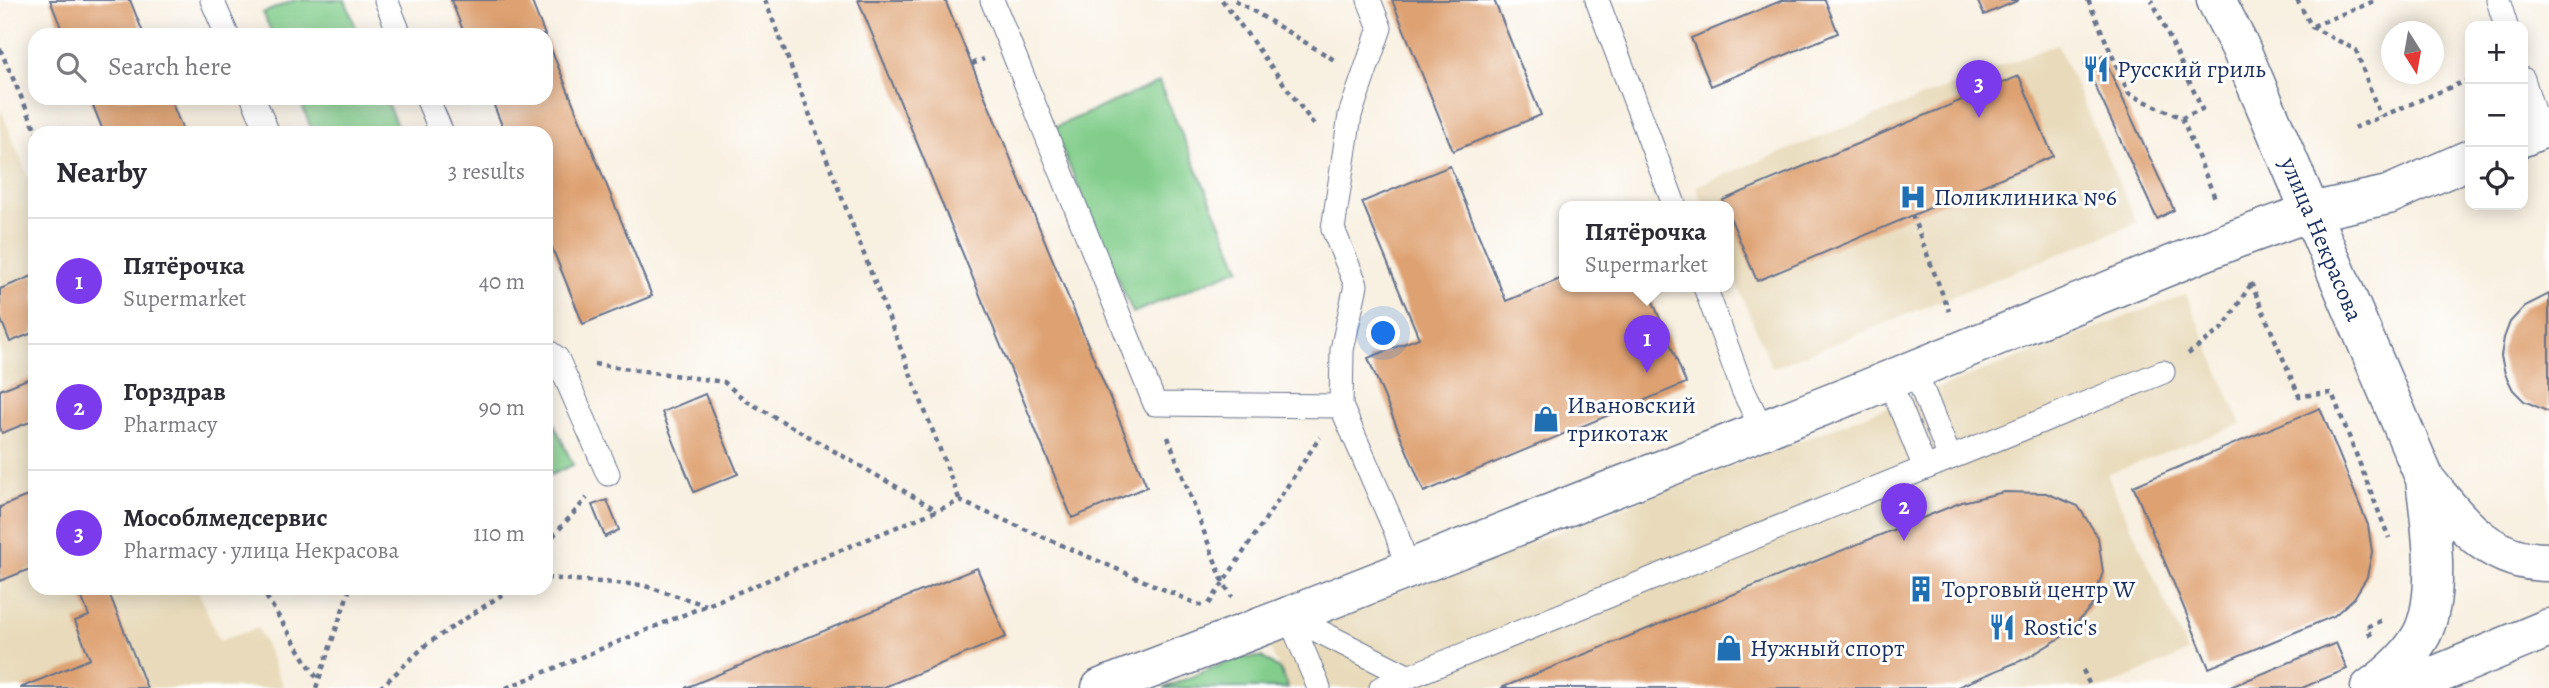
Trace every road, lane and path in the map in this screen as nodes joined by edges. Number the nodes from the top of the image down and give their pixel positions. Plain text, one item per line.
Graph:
1 (212, 0) edge
2 (386, 0) edge
3 (765, 0) edge
4 (992, 0) edge
5 (1222, 0) edge
6 (1235, 0) edge
7 (1369, 0) edge
8 (1597, 0) edge
9 (2088, 0) edge
10 (2152, 0) edge
11 (2216, 0) edge
12 (2297, 0) edge
13 (2377, 0) edge
14 (2498, 0) edge
15 (2504, 21) edge
16 (2312, 27) junction
17 (224, 28) edge
18 (397, 28) edge
19 (0, 50) edge
20 (1363, 78) junction
21 (2465, 81) edge
22 (2525, 84) edge
23 (257, 105) edge
24 (430, 105) edge
25 (2379, 116) junction
26 (2182, 118) junction
27 (34, 126) edge
28 (265, 126) edge
29 (439, 126) edge
30 (2354, 128) dead end
31 (2540, 133) edge
32 (2465, 161) edge
33 (1343, 164) junction
34 (2215, 198) dead end
35 (1673, 201) edge
36 (2310, 212) junction
37 (1912, 215) dead end
38 (1707, 292) edge
39 (1948, 311) dead end
40 (553, 354) edge
41 (553, 358) edge
42 (2163, 372) joint
43 (1901, 375) junction
44 (1155, 404) junction
45 (1341, 406) junction
46 (1762, 429) junction
47 (1950, 458) junction
48 (1925, 468) junction
49 (608, 474) joint
50 (2425, 479) junction
51 (960, 501) junction
52 (938, 510) junction
53 (553, 536) edge
54 (2390, 540) dead end
55 (2549, 562) edge
56 (1408, 570) junction
57 (553, 579) edge
58 (1223, 582) junction
59 (265, 595) edge
60 (348, 595) edge
61 (501, 595) edge
62 (1232, 598) dead end
63 (706, 606) junction
64 (1289, 616) junction
65 (2389, 618) dead end
66 (2367, 627) dead end
67 (2549, 628) edge
68 (2083, 670) dead end
69 (1409, 677) junction
70 (318, 680) junction
71 (316, 688) edge
72 (380, 688) edge
73 (506, 688) edge
74 (1101, 688) edge
75 (1319, 688) edge
76 (1381, 688) edge
77 (2091, 688) edge
78 (2370, 688) edge
79 (2405, 688) edge

1 - 17 lane
2 - 18 lane
3 - 51 path
4 - 44 lane
5 - 33 path
6 - 20 path
7 - 20 lane
8 - 35 lane
9 - 26 path
10 - 26 path
11 - 36 main road, улица Некрасова
12 - 16 path
13 - 16 path
14 - 15 lane
16 - 25 path
19 - 27 path
20 - 33 lane
21 - 25 path
22 - 31 lane
23 - 28 lane
24 - 29 lane
25 - 30 path
26 - 34 path
32 - 36 main road
33 - 45 lane
36 - 43 main road
36 - 50 main road, улица Некрасова
37 - 39 path
38 - 46 lane
40 - 52 path
41 - 49 lane
42 - 47 lane
42 - 54 path
43 - 46 main road
43 - 47 lane
43 - 48 lane
44 - 45 lane
44 - 58 path
45 - 56 lane
45 - 58 path
46 - 56 main road
47 - 48 lane
48 - 69 lane
49 - 53 path
50 - 55 main road, улица Некрасова
50 - 78 main road, улица Некрасова
51 - 52 path
51 - 58 path
52 - 63 path
56 - 64 main road
57 - 63 path
58 - 62 path
59 - 70 path
60 - 70 path
61 - 72 path
63 - 73 path
64 - 69 lane
64 - 74 main road
64 - 75 lane
65 - 66 path
67 - 79 main road
68 - 77 path
69 - 76 lane
70 - 71 path

